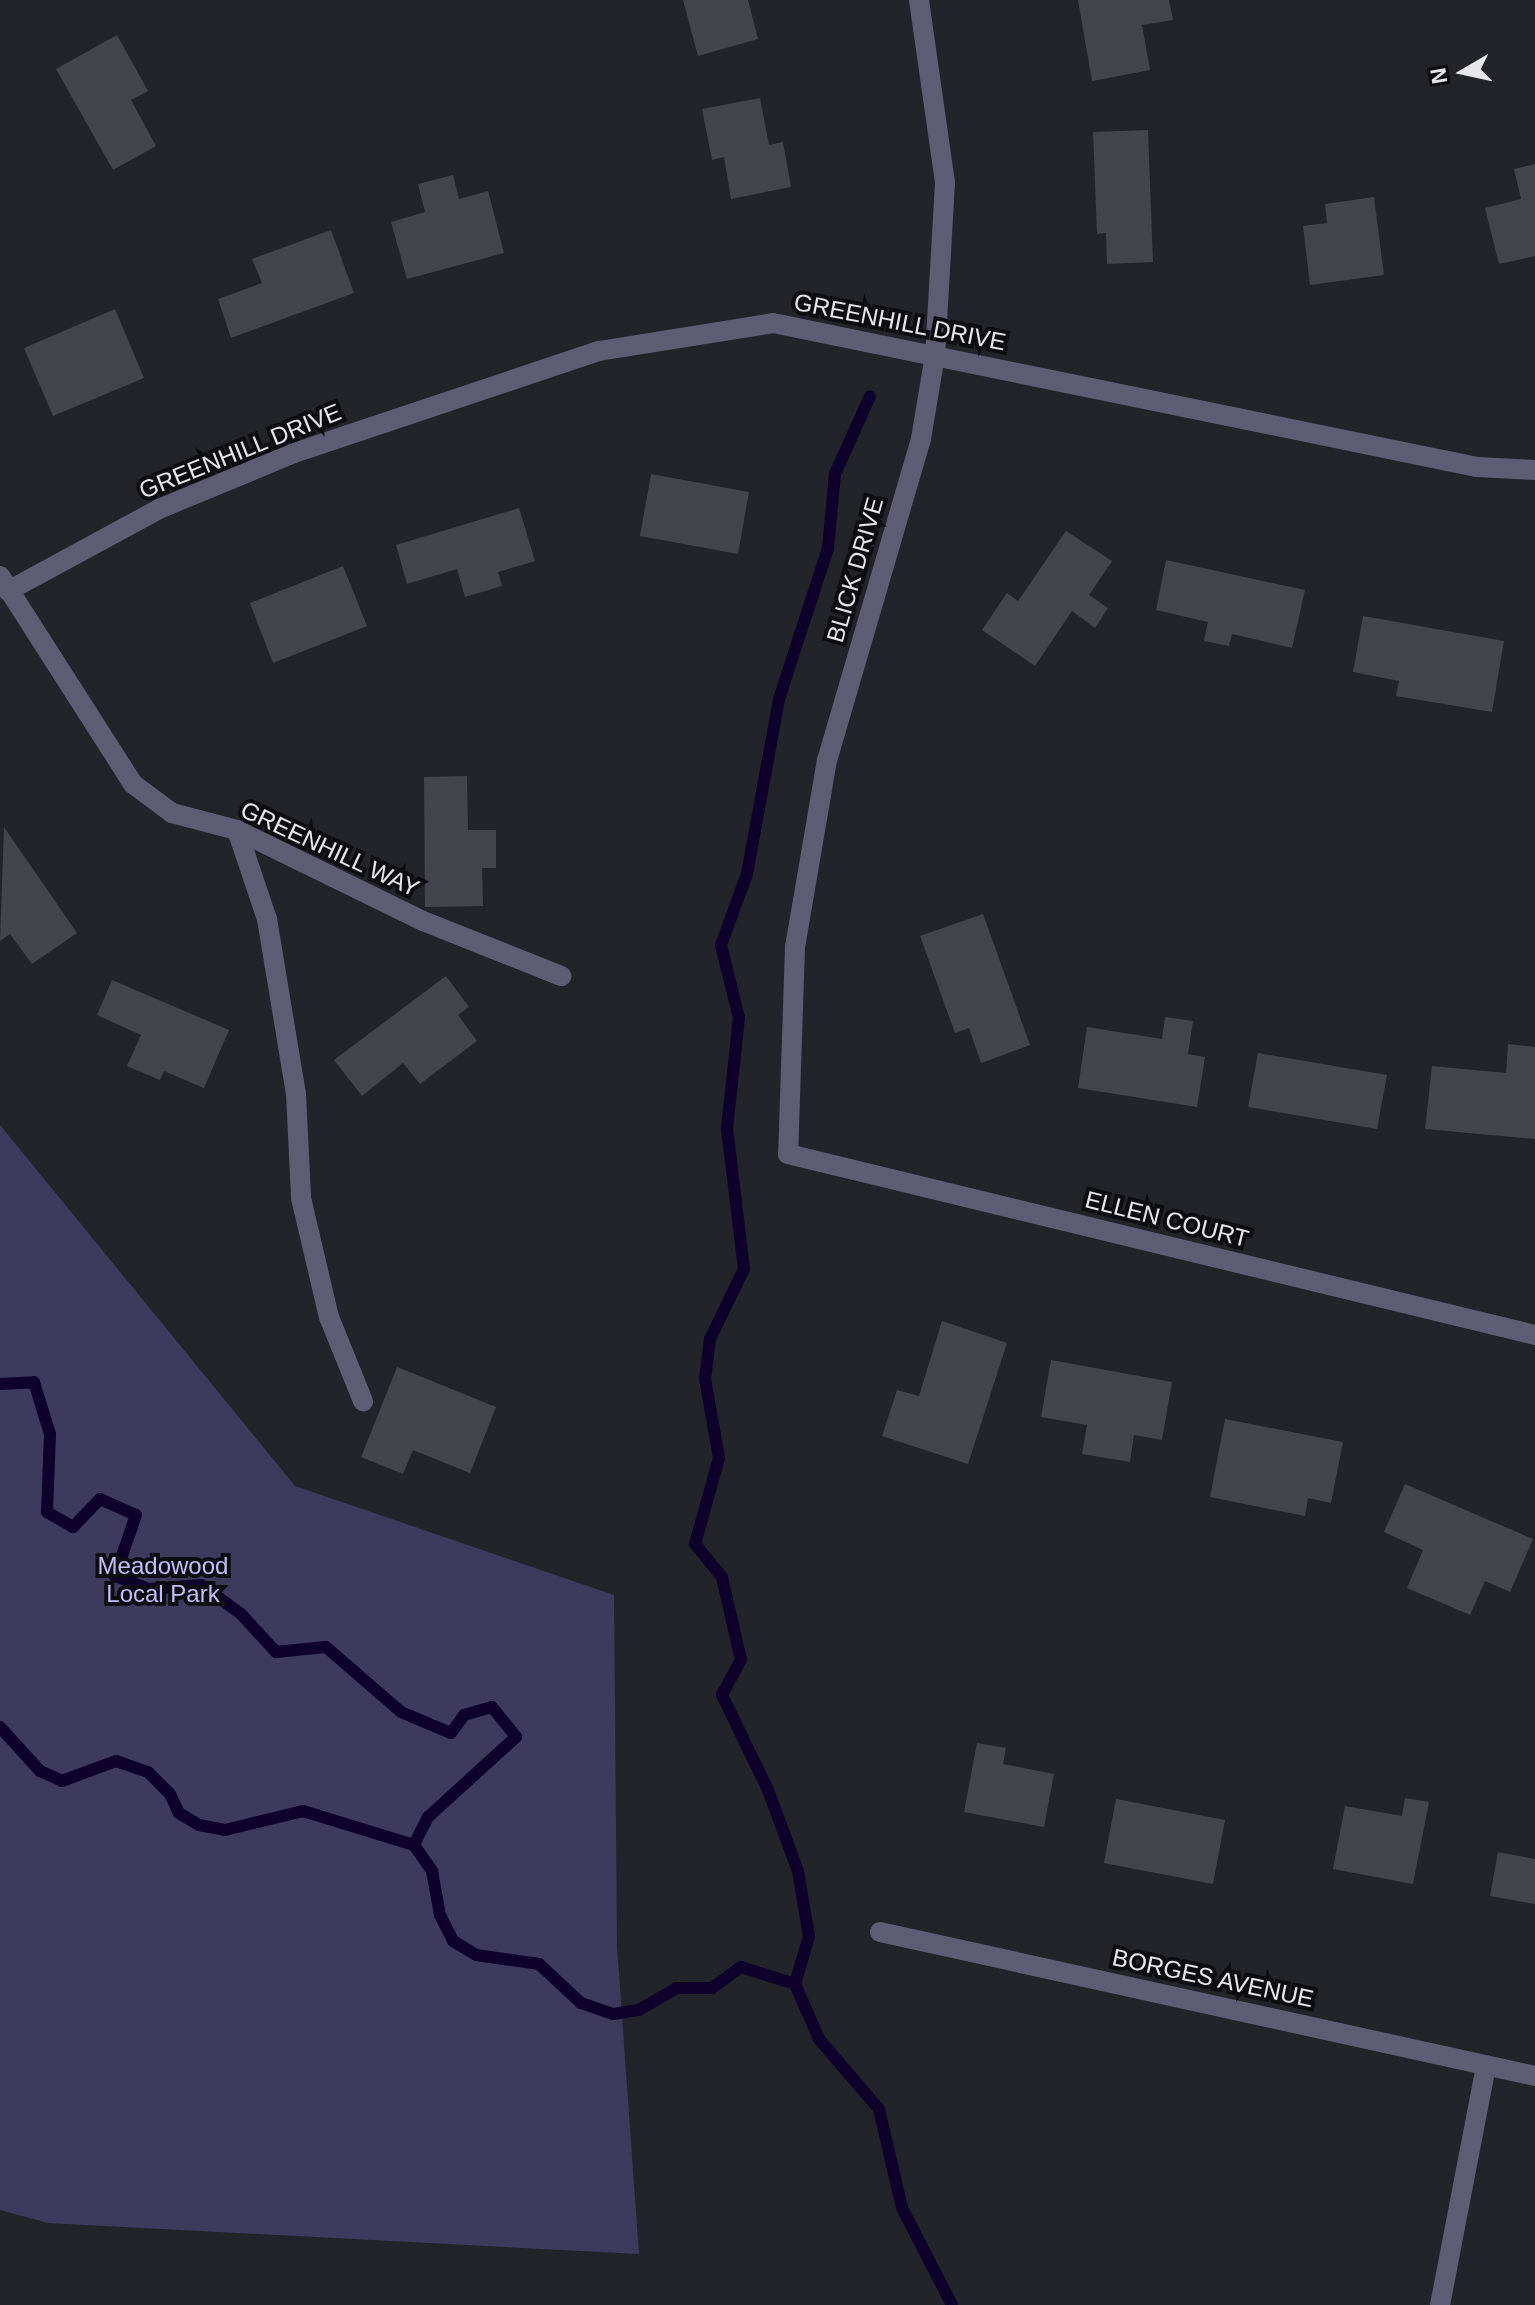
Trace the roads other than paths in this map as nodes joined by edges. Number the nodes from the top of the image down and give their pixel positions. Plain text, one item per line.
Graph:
1 (919, 0) edge
2 (935, 355) junction
3 (1535, 470) edge
4 (4, 583) edge
5 (237, 830) junction
6 (561, 976) dead end
7 (788, 1154) joint
8 (1535, 1335) edge
9 (363, 1401) dead end
10 (880, 1932) dead end
11 (1486, 2065) junction
12 (1535, 2076) edge
13 (1440, 2305) edge

1 - 2 street, BLICK DRIVE
2 - 3 street, GREENHILL DRIVE
2 - 4 street, GREENHILL DRIVE
2 - 7 street, BLICK DRIVE
4 - 5 street, GREENHILL WAY
5 - 6 street, GREENHILL WAY
5 - 9 street
7 - 8 street, ELLEN COURT
10 - 11 street, BORGES AVENUE
11 - 12 street, BORGES AVENUE
11 - 13 street

